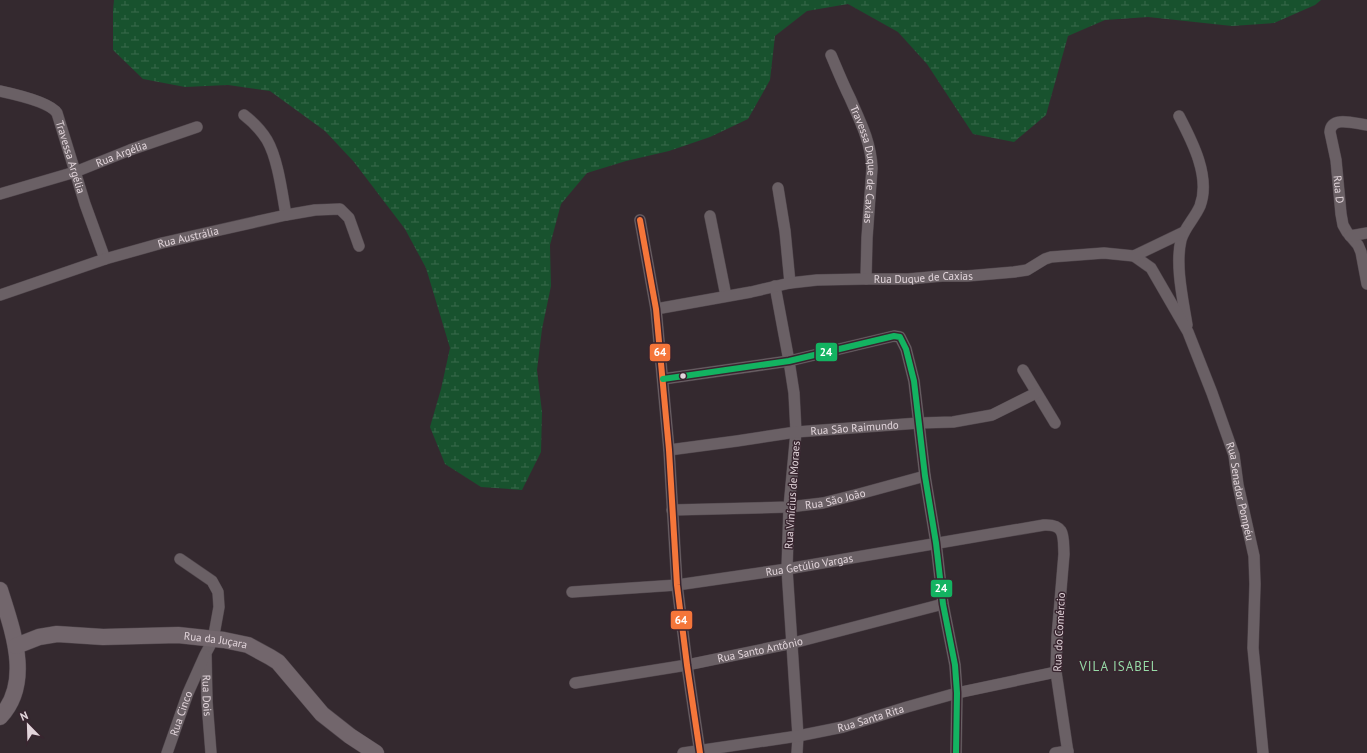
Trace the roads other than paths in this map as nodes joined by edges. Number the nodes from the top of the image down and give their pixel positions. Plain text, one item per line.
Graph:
1 (831, 55) dead end
2 (0, 91) edge
3 (244, 115) dead end
4 (1179, 116) dead end
5 (1367, 125) edge
6 (197, 127) dead end
7 (75, 172) junction
8 (778, 188) dead end
9 (0, 194) edge
10 (286, 215) junction
11 (710, 216) dead end
12 (640, 220) dead end
13 (1184, 232) junction
14 (1367, 233) edge
15 (1350, 236) junction
16 (359, 246) dead end
17 (1134, 256) junction
18 (105, 259) junction
19 (866, 279) junction
20 (790, 283) junction
21 (1367, 284) edge
22 (775, 286) junction
23 (0, 295) edge
24 (726, 296) junction
25 (656, 309) junction
26 (1188, 332) junction
27 (789, 361) junction
28 (1023, 370) dead end
29 (663, 379) junction
30 (1036, 393) junction
31 (919, 423) junction
32 (1055, 423) dead end
33 (796, 432) junction
34 (668, 450) junction
35 (925, 476) junction
36 (789, 507) junction
37 (672, 510) junction
38 (1044, 525) joint
39 (936, 543) junction
40 (180, 559) dead end
41 (787, 570) junction
42 (677, 585) junction
43 (0, 590) edge
44 (572, 592) dead end
45 (943, 604) junction
46 (4, 615) edge
47 (793, 643) junction
48 (16, 646) junction
49 (210, 646) junction
50 (687, 665) junction
51 (1056, 672) junction
52 (575, 683) dead end
53 (958, 693) junction
54 (0, 717) edge
55 (798, 736) junction
56 (700, 751) edge
57 (1068, 752) edge
58 (167, 753) edge
59 (211, 753) edge
60 (376, 753) edge
61 (683, 753) edge
62 (797, 753) edge
63 (956, 753) edge
64 (1055, 753) edge
65 (1263, 753) edge

1 - 19 street, Travessa Duque de Caxias
2 - 7 street, Travessa Argélia
3 - 10 street
4 - 13 street
5 - 15 street, Rua D
6 - 7 street, Rua Argélia
7 - 9 street, Rua Argélia
7 - 18 street, Travessa Argélia
8 - 20 street
10 - 16 street, Rua Austrália
10 - 18 street, Rua Austrália
11 - 24 street
12 - 25 street
13 - 17 street
13 - 26 street
14 - 15 street
15 - 21 street, Rua D
17 - 19 street, Rua Duque de Caxias
17 - 26 street, Rua Senador Pompéu
18 - 23 street, Rua Austrália
19 - 20 street, Rua Duque de Caxias
20 - 22 street, Rua Duque de Caxias
22 - 24 street, Rua Duque de Caxias
22 - 27 street, Rua Vinícius de Moraes
24 - 25 street, Rua Duque de Caxias
25 - 29 street
26 - 65 street, Rua Senador Pompéu
27 - 29 street
27 - 31 street
27 - 33 street, Rua Vinícius de Moraes
28 - 30 street
29 - 34 street
30 - 31 street, Rua São Raimundo
30 - 32 street
31 - 33 street, Rua São Raimundo
31 - 35 street
33 - 34 street, Rua São Raimundo
33 - 36 street, Rua Vinícius de Moraes
34 - 37 street
35 - 36 street, Rua São João
35 - 39 street
36 - 37 street, Rua São João
36 - 41 street, Rua Vinícius de Moraes
37 - 42 street
38 - 39 street, Rua Getúlio Vargas
38 - 51 street, Rua do Comércio
39 - 41 street, Rua Getúlio Vargas
39 - 45 street
40 - 49 street
41 - 42 street, Rua Getúlio Vargas
41 - 47 street, Rua Vinícius de Moraes
42 - 44 street, Rua Getúlio Vargas
42 - 50 street
43 - 46 street
45 - 47 street, Rua Santo Antônio
45 - 53 street
46 - 48 street
47 - 50 street, Rua Santo Antônio
47 - 55 street, Rua Vinícius de Moraes
48 - 49 street, Rua da Juçara
48 - 54 street
49 - 58 street, Rua Cinco
49 - 59 street, Rua Dois
49 - 60 street, Rua da Juçara
50 - 52 street, Rua Santo Antônio
50 - 56 street
51 - 53 street, Rua Santa Rita
51 - 57 street, Rua do Comércio
53 - 55 street, Rua Santa Rita
53 - 63 street
55 - 56 street, Rua Santa Rita
55 - 62 street, Rua Vinícius de Moraes
56 - 61 street, Rua Santa Rita
57 - 64 street

